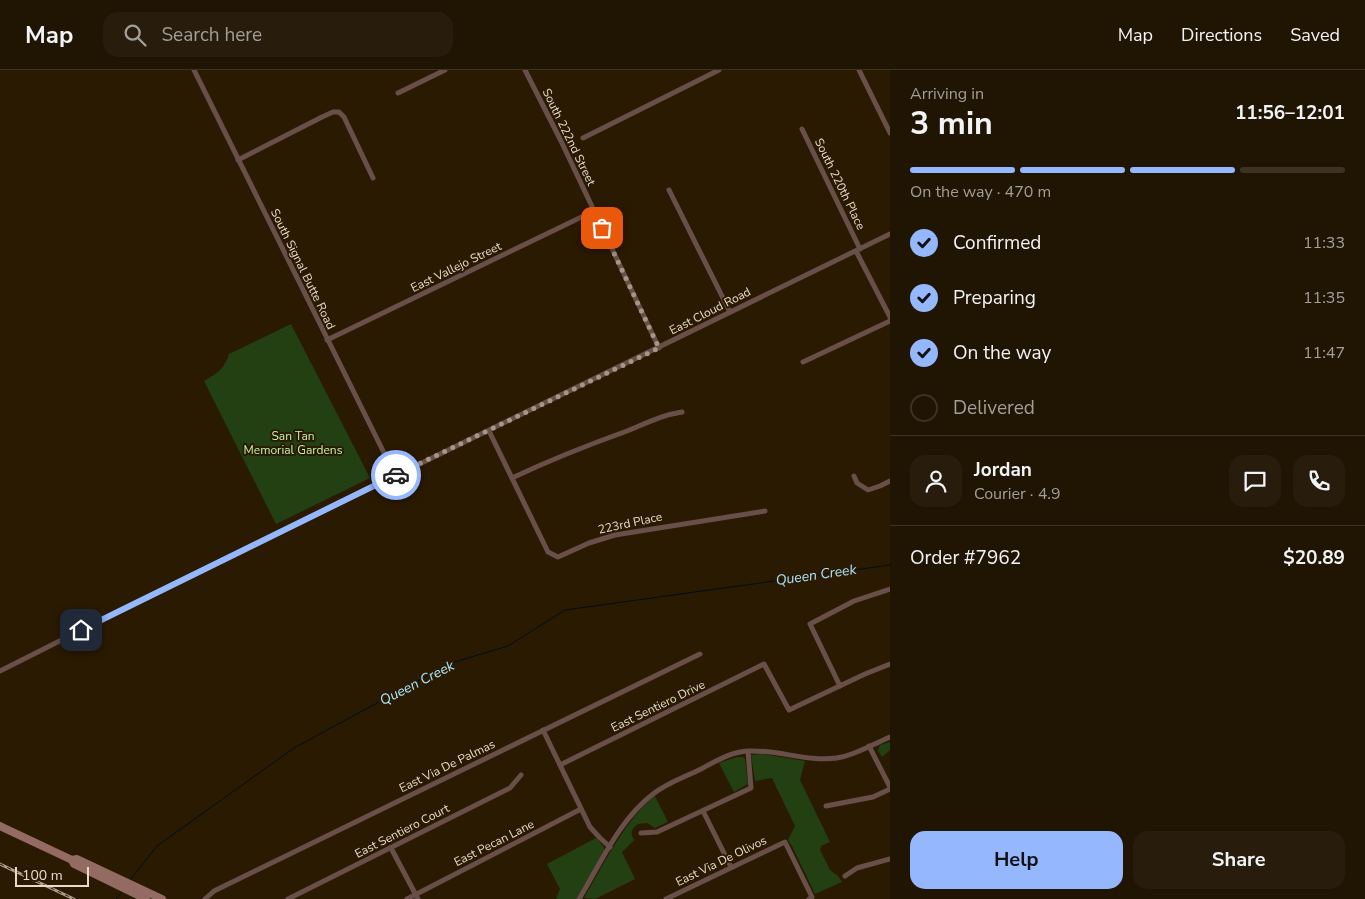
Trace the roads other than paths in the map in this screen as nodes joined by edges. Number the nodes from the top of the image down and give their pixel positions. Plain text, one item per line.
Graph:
1 (194, 70) edge
2 (445, 70) edge
3 (525, 70) edge
4 (719, 70) edge
5 (859, 70) edge
6 (398, 93) dead end
7 (802, 129) dead end
8 (890, 133) edge
9 (583, 138) dead end
10 (238, 160) junction
11 (373, 178) dead end
12 (669, 190) dead end
13 (594, 211) junction
14 (890, 234) edge
15 (858, 250) junction
16 (730, 312) junction
17 (890, 317) edge
18 (890, 321) edge
19 (327, 340) junction
20 (659, 348) junction
21 (803, 362) dead end
22 (682, 412) dead end
23 (489, 430) junction
24 (396, 476) junction
25 (854, 476) dead end
26 (512, 478) junction
27 (890, 481) edge
28 (765, 511) dead end
29 (890, 589) edge
30 (700, 654) dead end
31 (890, 664) edge
32 (0, 670) edge
33 (840, 686) junction
34 (543, 730) junction
35 (890, 737) edge
36 (869, 746) junction
37 (748, 751) junction
38 (560, 765) junction
39 (521, 775) dead end
40 (890, 788) edge
41 (826, 806) dead end
42 (581, 809) junction
43 (703, 811) junction
44 (0, 826) edge
45 (641, 833) dead end
46 (610, 846) junction
47 (391, 848) junction
48 (890, 859) edge
49 (731, 868) junction
50 (845, 876) dead end
51 (114, 880) junction
52 (417, 897) edge
53 (160, 898) edge
54 (811, 898) edge
55 (146, 899) edge
56 (205, 899) edge
57 (288, 899) edge
58 (407, 899) edge
59 (579, 899) edge
60 (666, 899) edge

1 - 10 street, South Signal Butte Road
2 - 6 street
3 - 13 street, South 222nd Street
4 - 9 street
5 - 8 street
7 - 15 street, South 220th Place
10 - 11 street
10 - 19 street, South Signal Butte Road
12 - 16 street
13 - 19 street, East Vallejo Street
13 - 20 street, South 222nd Street
14 - 15 street, East Cloud Road
15 - 16 street, East Cloud Road
15 - 17 street, South 220th Place
16 - 20 street, East Cloud Road
18 - 21 street
19 - 24 street, South Signal Butte Road
20 - 23 street, East Cloud Road
22 - 26 street
23 - 24 street, East Cloud Road
23 - 26 street, 223rd Place
24 - 32 street, East Cloud Road
25 - 27 street
26 - 28 street, 223rd Place
29 - 33 street
30 - 34 street, East Via De Palmas
31 - 33 street
33 - 38 street, East Sentiero Drive
34 - 38 street
34 - 56 street, East Via De Palmas
35 - 36 street
36 - 37 street
36 - 40 street
37 - 43 street
37 - 46 street
38 - 42 street
39 - 47 street, East Sentiero Court
40 - 41 street
42 - 46 street
42 - 52 street, East Pecan Lane
43 - 45 street
43 - 49 street
44 - 51 main road
46 - 59 street
47 - 52 street
47 - 57 street, East Sentiero Court
48 - 50 street
49 - 54 street, East Via De Olivos
49 - 60 street, East Via De Olivos
51 - 53 main road
51 - 55 main road
52 - 58 street, East Pecan Lane

